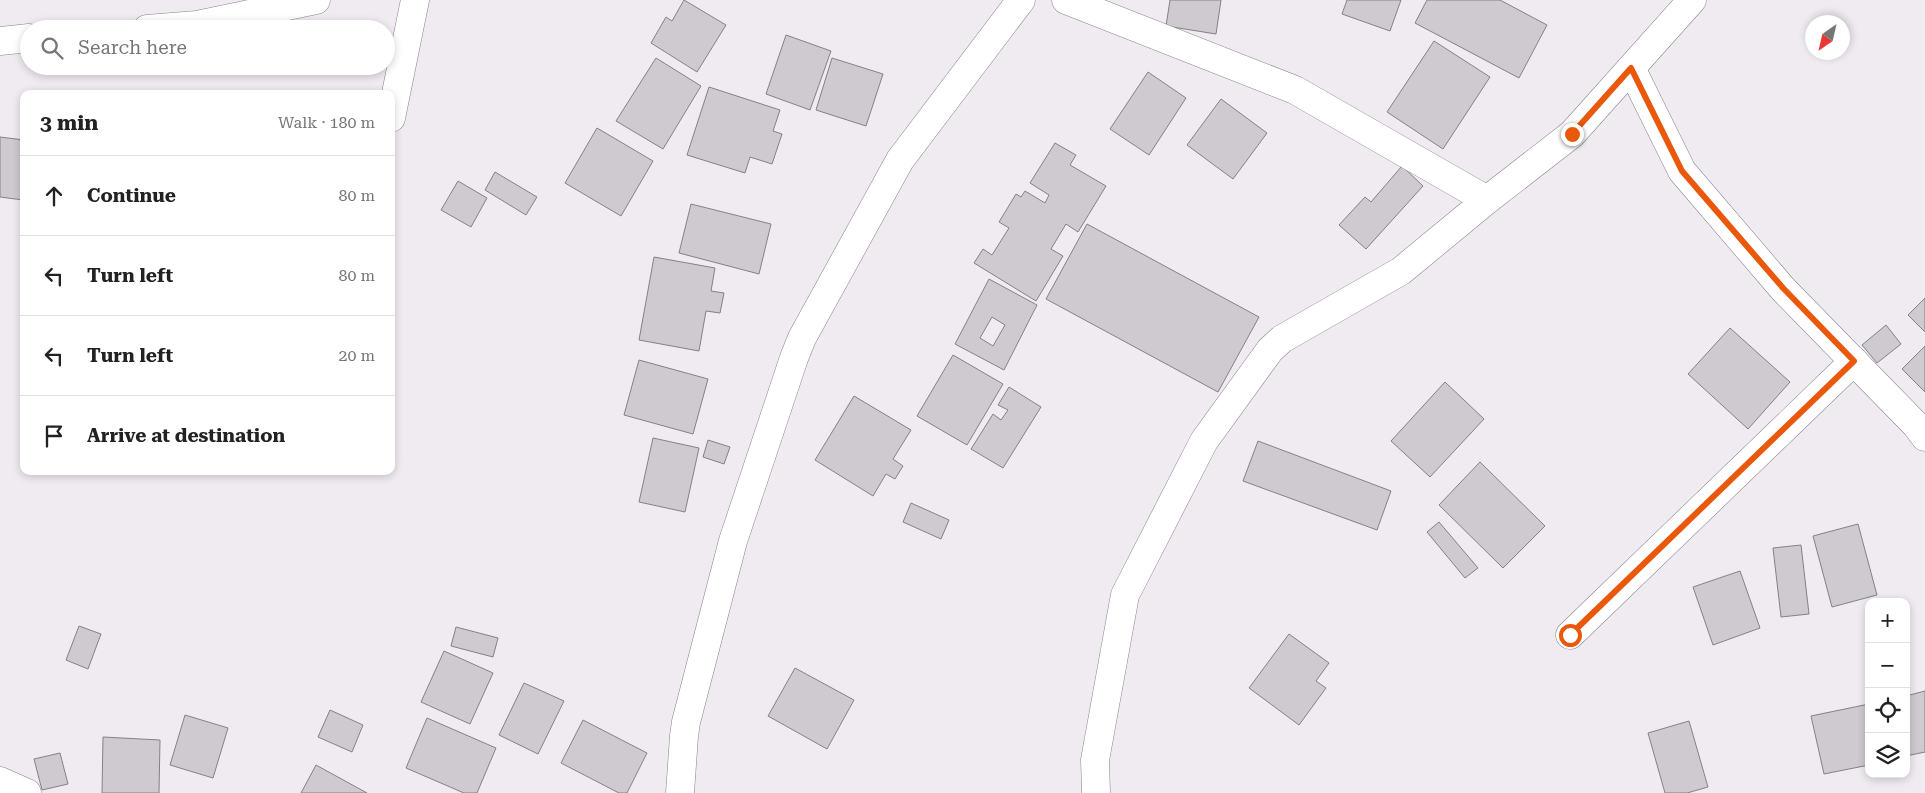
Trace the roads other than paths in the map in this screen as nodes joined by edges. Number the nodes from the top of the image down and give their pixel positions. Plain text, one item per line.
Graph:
1 (316, 0) edge
2 (415, 0) edge
3 (1021, 0) edge
4 (1066, 0) edge
5 (1692, 0) edge
6 (221, 20) edge
7 (20, 39) edge
8 (0, 40) edge
9 (1631, 68) junction
10 (395, 98) edge
11 (1487, 200) junction
12 (1854, 361) junction
13 (1925, 437) edge
14 (1570, 635) dead end
15 (0, 781) edge
16 (27, 793) edge
17 (680, 793) edge
18 (1096, 793) edge

1 - 6 street
2 - 10 street
3 - 17 street
4 - 11 street
5 - 9 street
7 - 8 street
9 - 11 street
9 - 12 street
11 - 18 street
12 - 13 street
12 - 14 street
15 - 16 street

